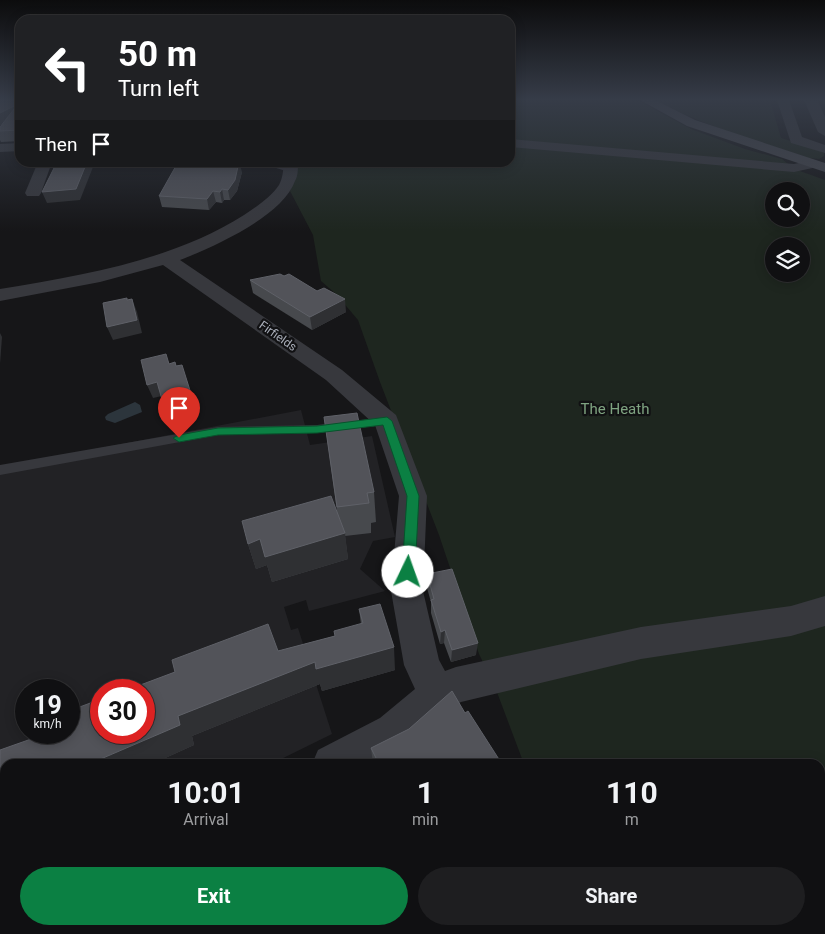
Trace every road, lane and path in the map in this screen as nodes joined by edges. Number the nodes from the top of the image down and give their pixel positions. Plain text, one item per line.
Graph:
1 (517, 144) edge
2 (754, 144) edge
3 (808, 144) edge
4 (15, 147) edge
5 (0, 148) edge
6 (825, 149) edge
7 (819, 165) edge
8 (43, 167) edge
9 (290, 167) edge
10 (33, 193) dead end
11 (165, 258) junction
12 (0, 295) edge
13 (387, 421) junction
14 (0, 470) edge
15 (825, 611) edge
16 (438, 694) junction
17 (342, 759) edge

1 - 7 street
2 - 7 main road
3 - 6 street
4 - 5 street
8 - 10 street
9 - 11 street
11 - 12 street
11 - 13 street, Firfields
13 - 14 lane
13 - 16 street
15 - 16 street
16 - 17 street

